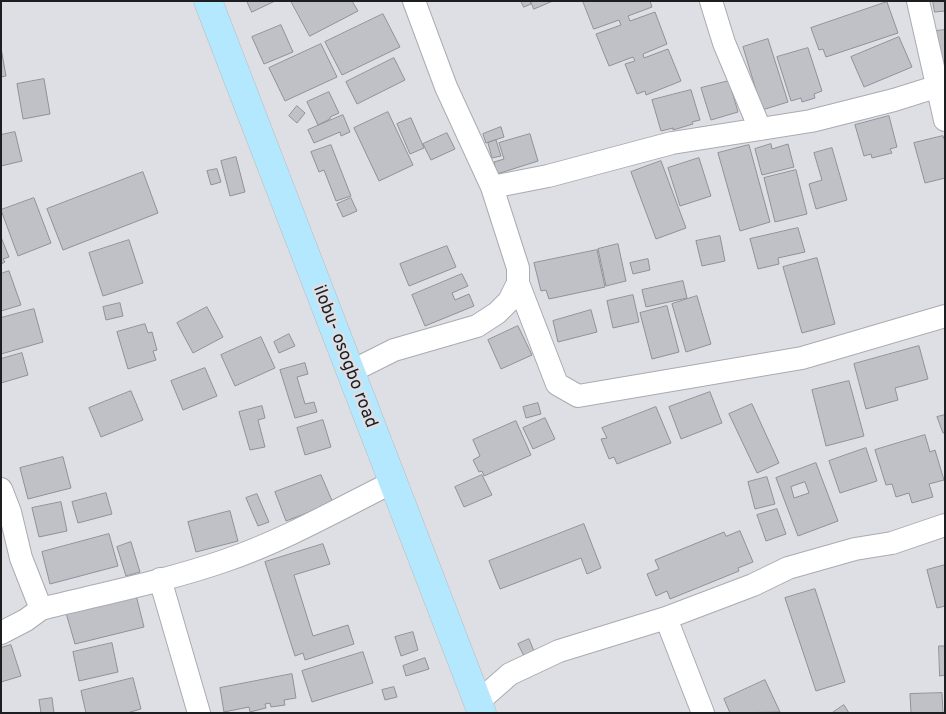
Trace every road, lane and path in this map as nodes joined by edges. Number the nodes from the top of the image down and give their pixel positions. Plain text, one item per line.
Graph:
1 (208, 1) edge
2 (414, 1) edge
3 (711, 1) edge
4 (918, 1) edge
5 (940, 85) edge
6 (945, 120) edge
7 (760, 129) junction
8 (492, 187) junction
9 (518, 283) junction
10 (945, 316) edge
11 (350, 372) junction
12 (393, 482) junction
13 (1, 489) edge
14 (945, 525) edge
15 (160, 579) junction
16 (41, 608) junction
17 (666, 618) junction
18 (1, 633) edge
19 (480, 708) edge
20 (199, 713) edge
21 (703, 713) edge

1 - 11 main road, ilobu- osogbo road
2 - 8 street
3 - 7 street
4 - 5 street
5 - 6 street
5 - 7 street
7 - 8 street
8 - 9 street
9 - 10 street
9 - 11 street
11 - 12 main road, ilobu- osogbo road
12 - 15 street
12 - 19 main road, ilobu- osogbo road
13 - 16 street
14 - 17 street
15 - 16 street
15 - 20 street
16 - 18 street
17 - 19 street
17 - 21 street

